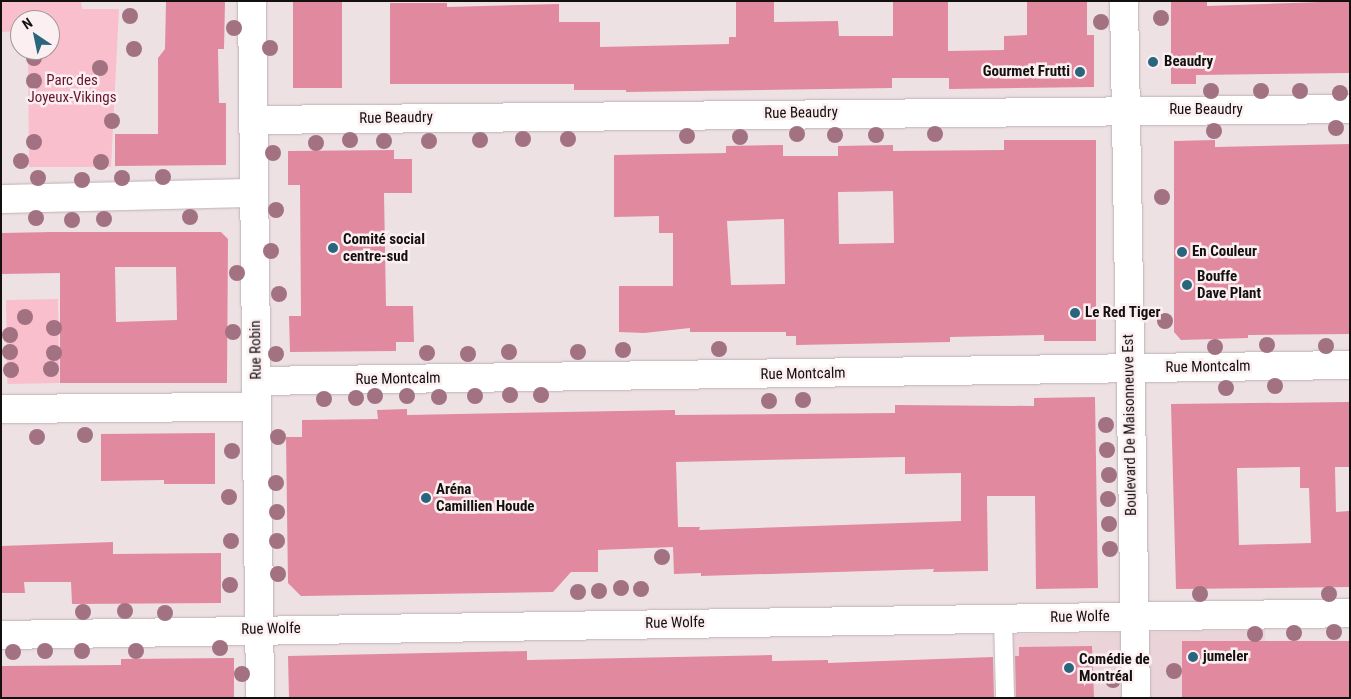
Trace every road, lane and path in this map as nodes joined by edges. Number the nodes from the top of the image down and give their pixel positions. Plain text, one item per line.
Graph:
1 (252, 1) edge
2 (1124, 1) edge
3 (1350, 109) edge
4 (1126, 110) junction
5 (253, 120) junction
6 (254, 193) junction
7 (1, 199) edge
8 (1350, 365) edge
9 (1129, 369) junction
10 (256, 394) junction
11 (1, 410) edge
12 (1350, 613) edge
13 (1134, 616) junction
14 (1003, 619) junction
15 (259, 629) junction
16 (1, 635) edge
17 (260, 698) edge
18 (1005, 698) edge
19 (1136, 698) edge

1 - 5 street, Rue Robin
2 - 4 street, Boulevard De Maisonneuve Est
3 - 4 street, Rue Beaudry
4 - 5 street, Rue Beaudry
4 - 9 street, Boulevard De Maisonneuve Est
5 - 6 street, Rue Robin
6 - 7 street
6 - 10 street, Rue Robin
8 - 9 street, Rue Montcalm
9 - 10 street, Rue Montcalm
9 - 13 street, Boulevard De Maisonneuve Est
10 - 11 street, Rue Montcalm
10 - 15 street, Rue Robin
12 - 13 street, Rue Wolfe
13 - 14 street, Rue Wolfe
13 - 19 street, Boulevard De Maisonneuve Est
14 - 15 street, Rue Wolfe
14 - 18 lane
15 - 16 street, Rue Wolfe
15 - 17 street, Rue Robin

